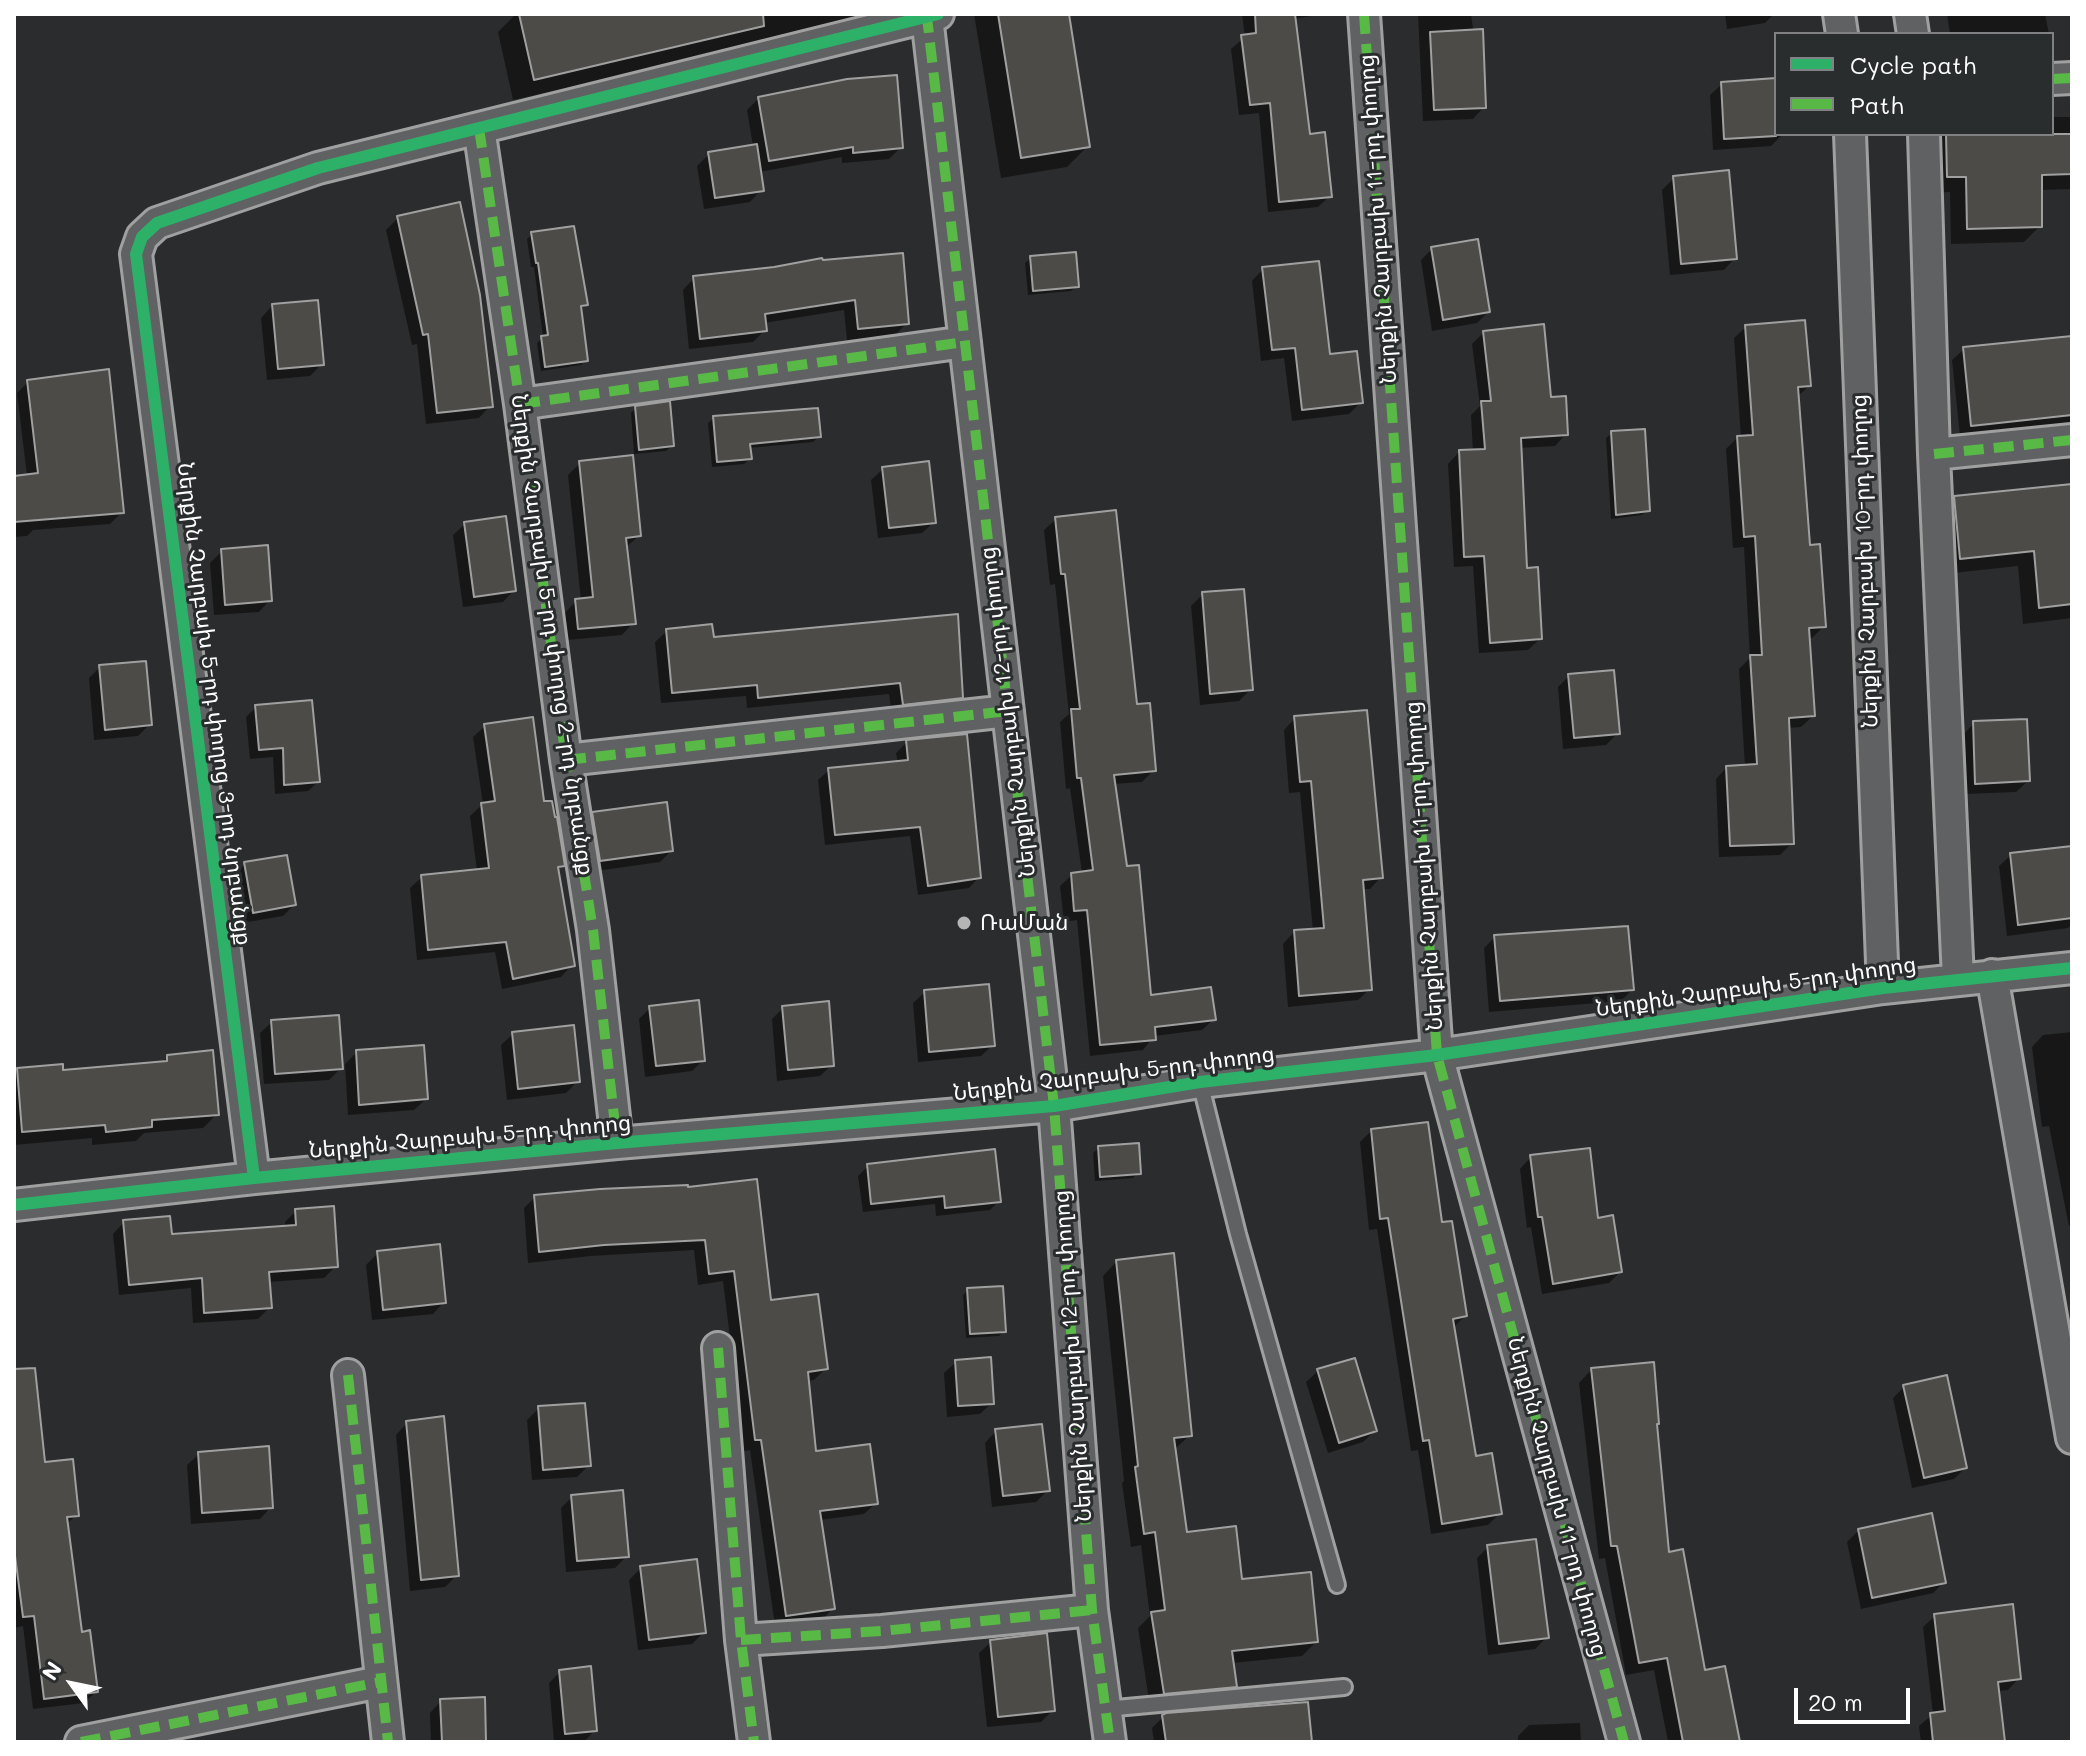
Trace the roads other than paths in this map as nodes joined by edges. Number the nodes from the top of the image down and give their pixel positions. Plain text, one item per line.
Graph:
1 (1364, 14) edge
2 (933, 15) edge
3 (479, 128) junction
4 (1850, 136) edge
5 (1924, 136) edge
6 (965, 342) junction
7 (520, 404) junction
8 (2072, 440) edge
9 (1934, 454) junction
10 (1008, 711) junction
11 (566, 760) junction
12 (2072, 968) edge
13 (1992, 975) junction
14 (1958, 979) junction
15 (1883, 988) junction
16 (1437, 1055) junction
17 (1200, 1082) junction
18 (1054, 1106) junction
19 (617, 1143) junction
20 (254, 1178) junction
21 (14, 1205) edge
22 (718, 1348) dead end
23 (348, 1375) dead end
24 (2072, 1438) edge
25 (1337, 1585) dead end
26 (1092, 1610) junction
27 (741, 1640) junction
28 (380, 1682) junction
29 (1344, 1687) dead end
30 (1105, 1709) junction
31 (81, 1742) edge
32 (388, 1742) edge
33 (754, 1742) edge
34 (1110, 1742) edge
35 (1624, 1742) edge

1 - 16 street, Ներքին Չարբախ 11-րդ փողոց
2 - 3 street
2 - 6 street, Ներքին Չարբախ 12-րդ փողոց
3 - 7 street, Ներքին Չարբախ 5-րդ փողոց 2-րդ նրբանցք
3 - 20 street, Ներքին Չարբախ 5-րդ փողոց 3-րդ նրբանցք
4 - 15 street, Ներքին Չարբախ 10-րդ փողոց
5 - 9 street
6 - 7 street
6 - 10 street, Ներքին Չարբախ 12-րդ փողոց
7 - 11 street, Ներքին Չարբախ 5-րդ փողոց 2-րդ նրբանցք
8 - 9 street
9 - 14 street
10 - 11 street
10 - 18 street, Ներքին Չարբախ 12-րդ փողոց
11 - 19 street, Ներքին Չարբախ 5-րդ փողոց 2-րդ նրբանցք
12 - 13 street, Ներքին Չարբախ 5-րդ փողոց
13 - 14 street, Ներքին Չարբախ 5-րդ փողոց
13 - 24 street
14 - 15 street, Ներքին Չարբախ 5-րդ փողոց
15 - 16 street, Ներքին Չարբախ 5-րդ փողոց
16 - 17 street, Ներքին Չարբախ 5-րդ փողոց
16 - 35 street, Ներքին Չարբախ 11-րդ փողոց
17 - 18 street, Ներքին Չարբախ 5-րդ փողոց
17 - 25 lane
18 - 19 street, Ներքին Չարբախ 5-րդ փողոց
18 - 26 street, Ներքին Չարբախ 12-րդ փողոց
19 - 20 street, Ներքին Չարբախ 5-րդ փողոց
20 - 21 street, Ներքին Չարբախ 5-րդ փողոց
22 - 27 street
23 - 28 street
26 - 27 street
26 - 30 street, Ներքին Չարբախ 12-րդ փողոց
27 - 33 street
28 - 31 street
28 - 32 street
29 - 30 lane
30 - 34 street, Ներքին Չարբախ 12-րդ փողոց

